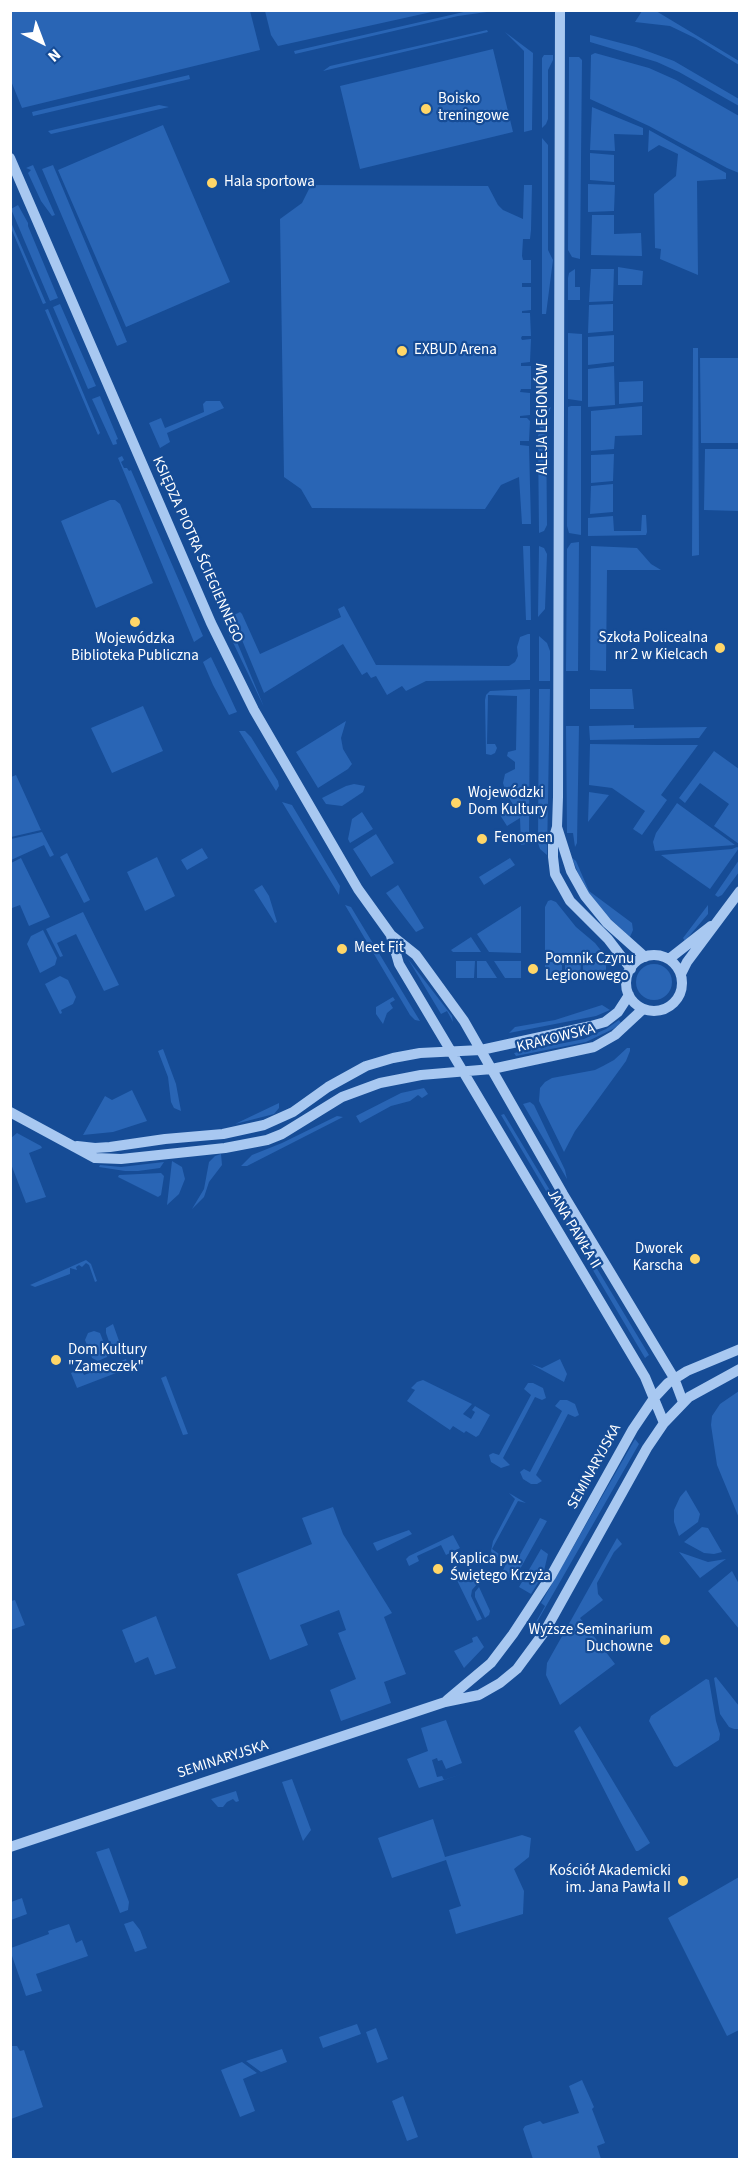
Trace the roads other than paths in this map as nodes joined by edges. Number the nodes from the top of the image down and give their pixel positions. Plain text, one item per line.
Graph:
1 (560, 10) edge
2 (10, 158) edge
3 (557, 827) junction
4 (740, 891) edge
5 (717, 921) junction
6 (391, 935) junction
7 (645, 957) junction
8 (669, 959) junction
9 (631, 969) junction
10 (681, 974) junction
11 (629, 995) junction
12 (643, 1009) junction
13 (481, 1050) junction
14 (451, 1052) junction
15 (492, 1069) junction
16 (463, 1073) junction
17 (10, 1112) edge
18 (67, 1143) junction
19 (740, 1349) edge
20 (740, 1369) edge
21 (674, 1378) junction
22 (654, 1398) junction
23 (683, 1402) junction
24 (664, 1423) junction
25 (445, 1702) junction
26 (10, 1847) edge

1 - 3 street, ALEJA LEGIONÓW
2 - 6 street, KSIĘDZA PIOTRA ŚCIEGIENNEGO
3 - 7 street, ALEJA LEGIONÓW
3 - 9 street, ALEJA LEGIONÓW
4 - 5 street
5 - 8 street
5 - 10 street
6 - 13 street, KSIĘDZA PIOTRA ŚCIEGIENNEGO
6 - 14 street, KSIĘDZA PIOTRA ŚCIEGIENNEGO
7 - 8 street
7 - 9 street
8 - 10 street
9 - 11 street
10 - 12 street
11 - 12 street
11 - 13 street, KRAKOWSKA
12 - 15 street, KRAKOWSKA
13 - 14 street, KRAKOWSKA
13 - 15 street, KSIĘDZA PIOTRA ŚCIEGIENNEGO
14 - 16 street, JANA PAWŁA II
14 - 18 street, KRAKOWSKA
15 - 16 street, KRAKOWSKA
15 - 21 street, JANA PAWŁA II
16 - 18 street, KRAKOWSKA
16 - 22 street, JANA PAWŁA II
17 - 18 street, KRAKOWSKA
19 - 21 street, SEMINARYJSKA
20 - 23 street, SEMINARYJSKA
21 - 22 street, SEMINARYJSKA
21 - 23 street, JANA PAWŁA II
22 - 24 street, JANA PAWŁA II
22 - 25 street, SEMINARYJSKA
23 - 24 street, SEMINARYJSKA
24 - 25 street, SEMINARYJSKA
25 - 26 street, SEMINARYJSKA

